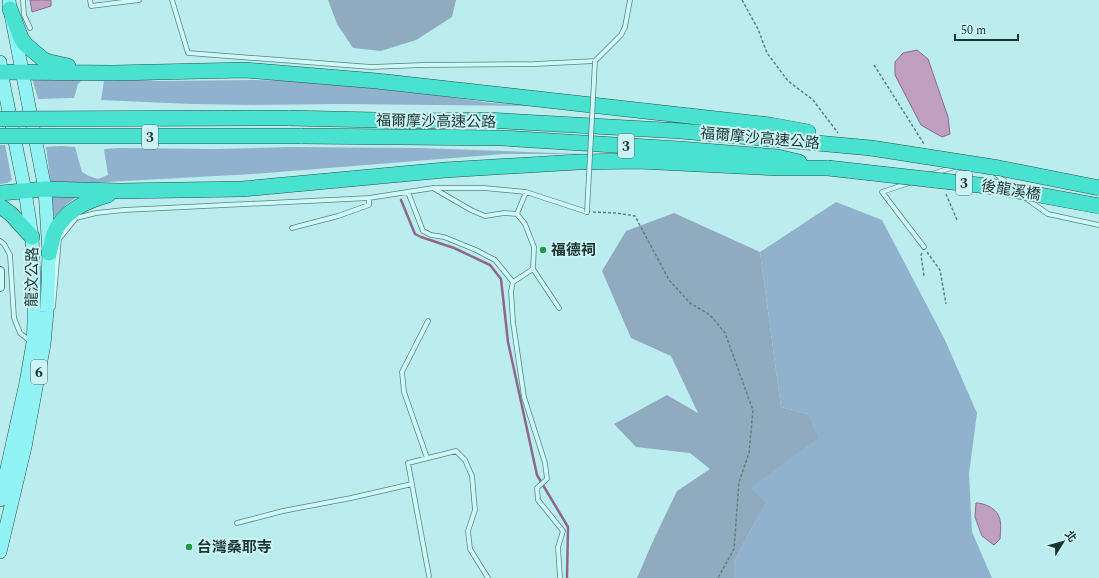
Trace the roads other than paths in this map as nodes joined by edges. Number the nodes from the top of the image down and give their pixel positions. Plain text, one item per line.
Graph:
1 (23, 0) edge
2 (90, 0) edge
3 (139, 0) edge
4 (172, 0) edge
5 (630, 0) edge
6 (10, 5) edge
7 (30, 28) dead end
8 (595, 61) junction
9 (0, 69) edge
10 (22, 72) junction
11 (113, 73) junction
12 (0, 119) edge
13 (0, 136) edge
14 (807, 137) junction
15 (828, 168) junction
16 (433, 188) junction
17 (1099, 188) edge
18 (45, 189) junction
19 (25, 191) junction
20 (120, 192) junction
21 (408, 192) junction
22 (526, 192) junction
23 (0, 193) edge
24 (369, 198) junction
25 (0, 206) edge
26 (1099, 206) edge
27 (517, 214) junction
28 (1099, 226) edge
29 (292, 228) dead end
30 (32, 237) junction
31 (0, 241) edge
32 (924, 247) road end
33 (49, 252) junction
34 (533, 269) junction
35 (0, 271) edge
36 (513, 282) junction
37 (0, 287) edge
38 (559, 308) dead end
39 (53, 316) dead end
40 (428, 321) dead end
41 (50, 323) dead end
42 (38, 343) junction
43 (19, 445) junction
44 (427, 458) junction
45 (412, 484) junction
46 (0, 500) edge
47 (237, 523) dead end
48 (0, 552) edge
49 (429, 576) dead end
50 (488, 578) edge
51 (560, 578) edge

1 - 7 lane
2 - 3 lane
4 - 8 lane
5 - 8 lane
6 - 10 main road, 龍汶公路 / 6
6 - 11 highway
8 - 22 lane, bridge
9 - 10 highway
9 - 19 main road, 龍汶公路 / 6
10 - 11 highway
10 - 18 main road, 龍汶公路 / 6
11 - 14 highway
12 - 14 highway, 福爾摩沙高速公路 / 3, bridge
13 - 15 highway, 福爾摩沙高速公路 / 3, bridge
14 - 17 highway, 後龍溪橋 / 3, bridge
15 - 20 highway
15 - 26 highway, 後龍溪橋 / 3, bridge
16 - 21 lane
16 - 22 lane
16 - 27 lane
18 - 19 highway
18 - 20 highway
18 - 33 main road, 龍汶公路 / 6
19 - 23 highway
19 - 30 main road, 龍汶公路 / 6
20 - 33 highway
21 - 24 lane
21 - 36 lane
22 - 27 lane
24 - 29 lane
24 - 39 lane
25 - 30 highway
27 - 34 lane
28 - 32 lane
30 - 42 main road, 龍汶公路 / 6
31 - 42 lane
33 - 42 main road, 龍汶公路 / 6
34 - 36 lane
34 - 38 lane
35 - 37 street
36 - 51 lane
40 - 44 lane
41 - 42 lane
42 - 43 main road, 龍汶公路 / 6
43 - 46 main road, 龍汶公路 / 6
43 - 48 main road, 龍汶公路 / 6
44 - 45 lane
44 - 50 lane
45 - 47 lane
45 - 49 lane

